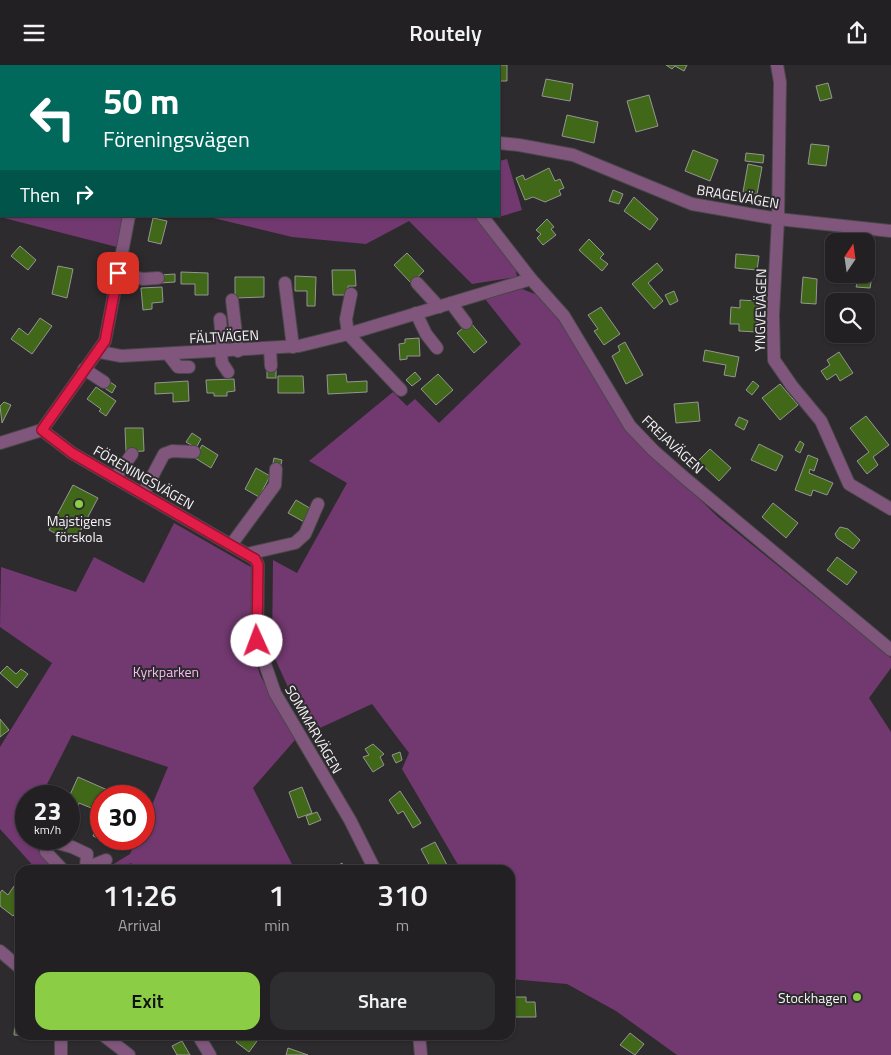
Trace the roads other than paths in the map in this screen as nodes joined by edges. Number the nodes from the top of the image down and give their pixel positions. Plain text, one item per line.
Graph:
1 (777, 65) edge
2 (500, 143) edge
3 (130, 217) edge
4 (483, 217) edge
5 (778, 219) junction
6 (891, 231) edge
7 (118, 273) junction
8 (158, 278) dead end
9 (530, 279) junction
10 (285, 283) dead end
11 (417, 283) dead end
12 (351, 294) dead end
13 (232, 299) dead end
14 (445, 305) junction
15 (416, 313) junction
16 (220, 319) dead end
17 (466, 323) dead end
18 (348, 334) junction
19 (293, 347) junction
20 (437, 348) dead end
21 (270, 349) junction
22 (222, 351) junction
23 (238, 351) junction
24 (100, 352) junction
25 (168, 354) junction
26 (271, 365) dead end
27 (189, 367) dead end
28 (84, 369) junction
29 (228, 372) dead end
30 (104, 383) dead end
31 (401, 390) dead end
32 (42, 430) junction
33 (0, 443) edge
34 (194, 452) dead end
35 (125, 458) dead end
36 (276, 469) dead end
37 (115, 478) junction
38 (143, 494) junction
39 (318, 504) dead end
40 (891, 509) edge
41 (231, 545) junction
42 (247, 554) junction
43 (258, 565) joint
44 (891, 650) edge
45 (106, 860) dead end
46 (58, 865) edge
47 (86, 865) edge
48 (94, 865) edge
49 (372, 865) edge
50 (0, 951) edge
51 (15, 964) edge
52 (61, 1040) edge
53 (108, 1040) edge
54 (201, 1040) edge
55 (420, 1040) edge
56 (120, 1052) edge
57 (61, 1055) edge
58 (210, 1055) edge
59 (421, 1055) edge

1 - 5 street, YNGVEVÄGEN
2 - 5 street, BRAGEVÄGEN
3 - 7 street
4 - 9 street, FREJAVÄGEN
5 - 6 street, BRAGEVÄGEN
5 - 40 street, YNGVEVÄGEN
7 - 8 street
7 - 24 street
9 - 14 street, FÄLTVÄGEN
9 - 44 street, FREJAVÄGEN
10 - 19 street
11 - 14 street
12 - 18 street
13 - 23 street
14 - 15 street, FÄLTVÄGEN
14 - 17 street
15 - 18 street, FÄLTVÄGEN
15 - 20 street
16 - 22 street
18 - 19 street, FÄLTVÄGEN
18 - 31 street
19 - 21 street, FÄLTVÄGEN
21 - 23 street, FÄLTVÄGEN
21 - 26 street
22 - 23 street, FÄLTVÄGEN
22 - 25 street, FÄLTVÄGEN
22 - 29 street
24 - 25 street, FÄLTVÄGEN
24 - 28 street
25 - 27 street
28 - 30 street
28 - 32 street
32 - 33 street
32 - 37 street, FÖRENINGSVÄGEN
34 - 38 street
35 - 37 street
36 - 41 street
37 - 38 street, FÖRENINGSVÄGEN
38 - 41 street, FÖRENINGSVÄGEN
39 - 42 street
41 - 42 street, FÖRENINGSVÄGEN
42 - 43 street, FÖRENINGSVÄGEN
43 - 49 street, SOMMARVÄGEN
45 - 48 street
46 - 47 street
50 - 51 street
52 - 57 street
53 - 56 street
54 - 58 street
55 - 59 street

